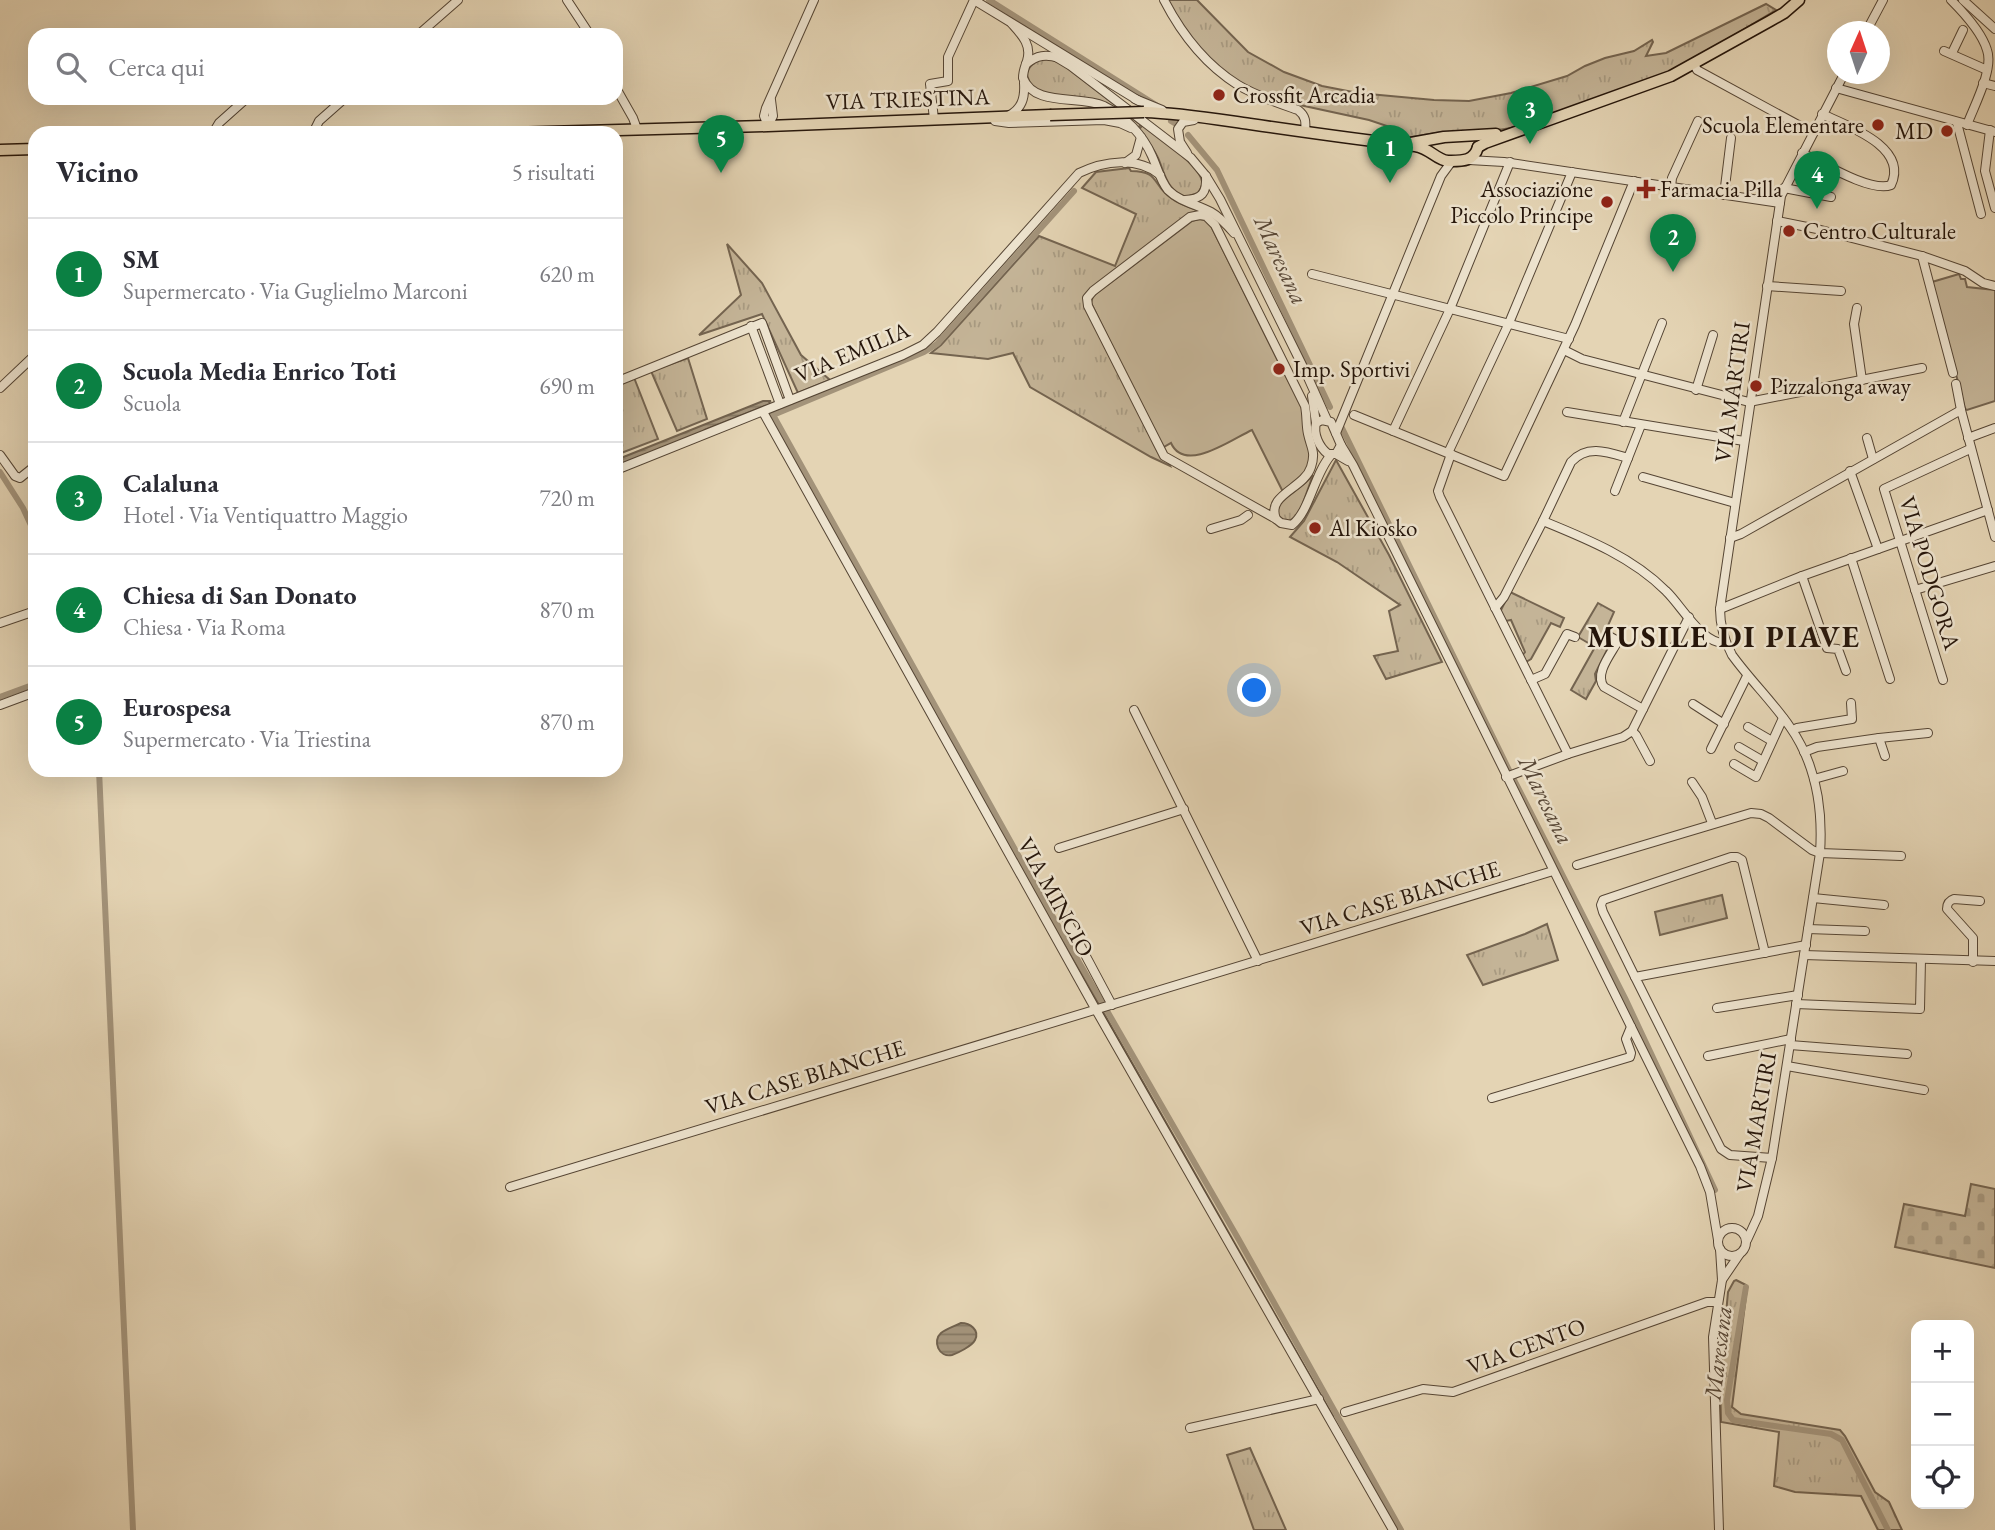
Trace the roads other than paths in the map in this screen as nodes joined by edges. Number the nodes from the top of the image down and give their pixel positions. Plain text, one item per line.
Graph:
1 (458, 0) edge
2 (568, 0) edge
3 (814, 0) edge
4 (974, 0) edge
5 (1164, 0) edge
6 (1787, 0) edge
7 (1799, 0) edge
8 (1951, 0) edge
9 (1964, 0) edge
10 (1880, 3) edge
11 (1784, 13) junction
12 (1871, 21) edge
13 (1012, 24) junction
14 (426, 28) edge
15 (586, 28) edge
16 (1995, 29) edge
17 (1963, 30) dead end
18 (1059, 57) junction
19 (1026, 64) junction
20 (1694, 64) junction
21 (1987, 70) junction
22 (1024, 80) junction
23 (1983, 83) junction
24 (1838, 84) edge
25 (1995, 86) edge
26 (1836, 88) junction
27 (623, 102) edge
28 (239, 105) edge
29 (337, 105) edge
30 (1142, 106) junction
31 (1822, 114) junction
32 (1007, 116) junction
33 (961, 118) junction
34 (934, 119) junction
35 (1218, 119) junction
36 (1698, 121) dead end
37 (1957, 122) junction
38 (1967, 125) junction
39 (217, 126) edge
40 (316, 126) edge
41 (768, 126) junction
42 (623, 129) edge
43 (637, 129) junction
44 (1992, 131) edge
45 (1305, 132) junction
46 (1514, 132) junction
47 (1812, 132) junction
48 (1138, 133) junction
49 (1471, 136) junction
50 (1439, 138) junction
51 (1731, 138) dead end
52 (1398, 145) junction
53 (1478, 148) junction
54 (28, 149) edge
55 (0, 150) edge
56 (1802, 152) junction
57 (1436, 156) junction
58 (1191, 158) junction
59 (1469, 160) junction
60 (1489, 160) junction
61 (1452, 161) junction
62 (1510, 162) junction
63 (1125, 163) junction
64 (1572, 172) junction
65 (1160, 175) junction
66 (1206, 176) junction
67 (1441, 176) junction
68 (1634, 181) junction
69 (1671, 187) junction
70 (1784, 188) junction
71 (1724, 195) junction
72 (1831, 197) dead end
73 (1182, 200) junction
74 (1780, 203) junction
75 (1995, 208) edge
76 (1981, 214) dead end
77 (1777, 221) junction
78 (1241, 242) junction
79 (1922, 256) junction
80 (1312, 274) dead end
81 (1767, 286) junction
82 (1995, 286) edge
83 (1841, 291) dead end
84 (1391, 295) junction
85 (1857, 308) dead end
86 (1450, 309) junction
87 (1510, 323) junction
88 (1662, 323) dead end
89 (751, 326) junction
90 (1713, 335) dead end
91 (1569, 339) junction
92 (1564, 350) junction
93 (28, 362) edge
94 (1922, 368) dead end
95 (1953, 373) dead end
96 (1641, 376) junction
97 (623, 379) edge
98 (1310, 380) junction
99 (1863, 380) junction
100 (1956, 384) dead end
101 (0, 388) edge
102 (1696, 390) junction
103 (790, 400) junction
104 (1749, 402) junction
105 (771, 408) junction
106 (1961, 410) junction
107 (1343, 412) junction
108 (1567, 412) dead end
109 (1354, 415) dead end
110 (1329, 421) junction
111 (1623, 422) junction
112 (1316, 423) junction
113 (1641, 425) junction
114 (1995, 428) edge
115 (1393, 431) junction
116 (1336, 433) junction
117 (1867, 438) dead end
118 (1968, 438) junction
119 (1744, 441) junction
120 (1341, 444) junction
121 (1321, 448) junction
122 (1970, 449) junction
123 (0, 454) edge
124 (1334, 454) junction
125 (1450, 454) junction
126 (1628, 457) junction
127 (1873, 459) junction
128 (1353, 465) junction
129 (623, 467) edge
130 (1850, 471) junction
131 (28, 472) edge
132 (1643, 477) dead end
133 (1315, 482) junction
134 (1615, 491) dead end
135 (1735, 503) junction
136 (1988, 510) junction
137 (1248, 515) dead end
138 (1276, 519) junction
139 (1543, 521) junction
140 (1211, 529) dead end
141 (1730, 534) junction
142 (1995, 537) edge
143 (1901, 541) junction
144 (1878, 549) junction
145 (1851, 558) junction
146 (1995, 566) edge
147 (1802, 576) junction
148 (1915, 590) junction
149 (1721, 604) junction
150 (1495, 608) junction
151 (28, 613) edge
152 (1689, 618) junction
153 (0, 623) edge
154 (1607, 635) dead end
155 (1575, 637) dead end
156 (1725, 639) junction
157 (1846, 671) dead end
158 (1747, 676) junction
159 (1891, 679) dead end
160 (1531, 680) junction
161 (1942, 680) dead end
162 (28, 695) edge
163 (1852, 702) dead end
164 (1693, 704) dead end
165 (0, 705) edge
166 (1643, 709) junction
167 (1135, 710) dead end
168 (1783, 718) junction
169 (1724, 724) junction
170 (1748, 727) dead end
171 (1793, 730) junction
172 (1632, 731) junction
173 (1928, 733) dead end
174 (1878, 738) junction
175 (1772, 741) junction
176 (1739, 747) dead end
177 (1711, 749) dead end
178 (1804, 752) junction
179 (1568, 754) junction
180 (1885, 756) dead end
181 (1650, 761) dead end
182 (1763, 761) junction
183 (1734, 764) dead end
184 (1843, 771) dead end
185 (1508, 777) junction
186 (1814, 779) junction
187 (1692, 782) dead end
188 (1184, 809) junction
189 (1712, 823) junction
190 (1059, 848) dead end
191 (1821, 853) junction
192 (1901, 856) dead end
193 (1577, 865) dead end
194 (1553, 871) junction
195 (1813, 898) junction
196 (1980, 901) dead end
197 (1884, 905) dead end
198 (1065, 917) dead end
199 (1808, 929) junction
200 (1865, 930) dead end
201 (1806, 945) junction
202 (1765, 953) junction
203 (1804, 956) junction
204 (1921, 959) junction
205 (1258, 961) junction
206 (1995, 961) edge
207 (1973, 962) junction
208 (1635, 977) junction
209 (1798, 995) junction
210 (1796, 1004) junction
211 (1105, 1007) junction
212 (1717, 1008) dead end
213 (1631, 1027) junction
214 (1790, 1042) junction
215 (1907, 1054) dead end
216 (1708, 1056) dead end
217 (1787, 1066) junction
218 (1924, 1090) dead end
219 (1492, 1098) dead end
220 (1772, 1158) junction
221 (510, 1187) dead end
222 (1713, 1211) junction
223 (1759, 1212) junction
224 (1734, 1228) junction
225 (1746, 1240) junction
226 (1719, 1245) junction
227 (1739, 1255) junction
228 (1722, 1280) junction
229 (1718, 1302) junction
230 (1319, 1399) junction
231 (1345, 1412) dead end
232 (1190, 1428) dead end
233 (1393, 1530) edge
234 (1719, 1530) edge

1 - 14 street
2 - 15 street
3 - 41 street
4 - 13 street
4 - 34 street
5 - 45 street
6 - 11 street
7 - 11 main road
8 - 21 street
9 - 16 street
10 - 12 street
11 - 20 main road
13 - 18 street
13 - 19 street
17 - 21 street
18 - 19 street
18 - 30 street
18 - 58 street
19 - 22 street
20 - 46 main road
20 - 47 street
21 - 23 street
22 - 32 street
22 - 48 street
23 - 25 street
23 - 38 street
24 - 26 street, VIA MARTIRI
26 - 31 street, VIA MARTIRI
26 - 37 street
27 - 43 street
28 - 39 street
29 - 40 street
30 - 32 main road, VIA TRIESTINA, bridge
30 - 35 main road, VIA TRIESTINA
31 - 47 street, VIA MARTIRI
31 - 56 street
32 - 33 main road, VIA TRIESTINA
33 - 34 main road, VIA TRIESTINA
33 - 48 street
34 - 41 main road, VIA TRIESTINA
35 - 45 main road, VIA TRIESTINA
35 - 58 street
36 - 69 street
37 - 38 street
37 - 76 street
38 - 44 street
41 - 43 main road, VIA TRIESTINA
42 - 43 main road, VIA TRIESTINA
44 - 75 street
45 - 52 main road, VIA TRIESTINA
46 - 49 main road
46 - 53 main road
47 - 56 street, VIA MARTIRI
48 - 63 street
48 - 65 street
49 - 50 main road
49 - 53 main road
50 - 52 main road
50 - 57 main road
51 - 71 street
52 - 57 main road
53 - 59 main road
53 - 60 street
54 - 55 main road
56 - 70 street, VIA MARTIRI
57 - 61 main road
57 - 67 street
58 - 66 street
59 - 60 street
59 - 61 main road
60 - 62 street
61 - 67 street
62 - 64 street
62 - 86 street
63 - 65 street
63 - 103 street, VIA EMILIA
64 - 68 street
64 - 87 street
65 - 73 street
66 - 73 street
66 - 78 street
67 - 84 street
68 - 69 street
68 - 91 street
69 - 71 street
70 - 72 street
70 - 74 street, VIA MARTIRI
71 - 74 street
73 - 78 street
74 - 77 street, VIA MARTIRI
77 - 79 street
77 - 81 street, VIA MARTIRI
78 - 98 street
79 - 82 street
79 - 95 street
80 - 84 street
81 - 83 street
81 - 104 street, VIA MARTIRI
84 - 86 street
84 - 107 street
85 - 99 street
86 - 87 street
86 - 115 street
87 - 91 street
87 - 125 street
88 - 96 street
89 - 97 street
89 - 103 street
89 - 105 street, VIA MINCIO
90 - 102 street
91 - 92 street
92 - 96 street
92 - 125 street
93 - 101 street
94 - 99 street
96 - 102 street
96 - 111 street
98 - 110 street
98 - 112 street
99 - 104 street
100 - 106 street
102 - 104 street
103 - 105 street, VIA EMILIA
104 - 119 street, VIA MARTIRI
105 - 129 street, VIA EMILIA
105 - 211 street, VIA MINCIO
106 - 118 street
106 - 127 street
107 - 110 street
107 - 116 street
108 - 111 street
109 - 115 street
110 - 112 street
110 - 116 street
111 - 113 street
112 - 121 street
113 - 119 street
113 - 126 street
114 - 118 street
115 - 125 street
116 - 120 street
117 - 127 street
118 - 122 street
119 - 135 street, VIA MARTIRI
120 - 124 street
120 - 128 street
121 - 124 street
121 - 133 street
122 - 136 street
122 - 143 street, VIA PODGORA
123 - 131 street
124 - 128 street
124 - 133 street
125 - 150 street
126 - 134 street
126 - 139 street
127 - 130 street
128 - 185 street
130 - 141 street
130 - 144 street
132 - 135 street, VIA MARTIRI
133 - 138 street
135 - 141 street, VIA MARTIRI
136 - 142 street
136 - 143 street
137 - 140 street
138 - 138 street
139 - 150 street
139 - 152 street
141 - 149 street, VIA MARTIRI
143 - 144 street
143 - 148 street, VIA PODGORA
144 - 145 street
145 - 147 street
145 - 159 street
146 - 148 street
147 - 149 street
147 - 157 street
148 - 161 street, VIA PODGORA
149 - 156 street, VIA MARTIRI
150 - 160 street
151 - 153 street
152 - 156 street
152 - 166 street
154 - 166 street
155 - 160 street
156 - 158 street, VIA MARTIRI
158 - 168 street, VIA MARTIRI
158 - 169 street
160 - 179 street
162 - 165 street
163 - 171 street
164 - 169 street
166 - 172 street
167 - 188 street
168 - 171 street, VIA MARTIRI
168 - 175 street
169 - 177 street
170 - 175 street
171 - 178 street, VIA MARTIRI
172 - 179 street
172 - 181 street
173 - 174 street
174 - 178 street
174 - 180 street
175 - 182 street
176 - 182 street
178 - 186 street, VIA MARTIRI
179 - 185 street
182 - 183 street
184 - 186 street
185 - 194 street
186 - 191 street, VIA MARTIRI
187 - 189 street
188 - 190 street
188 - 205 street
189 - 191 street
189 - 193 street
191 - 192 street
191 - 195 street, VIA MARTIRI
194 - 205 street, VIA CASE BIANCHE
194 - 213 street
195 - 197 street
195 - 199 street, VIA MARTIRI
196 - 207 street
198 - 211 street
199 - 200 street
199 - 201 street, VIA MARTIRI
201 - 202 street
201 - 203 street, VIA MARTIRI
202 - 208 street
202 - 208 street
203 - 204 street
203 - 209 street, VIA MARTIRI
204 - 207 street
204 - 210 street
205 - 211 street, VIA CASE BIANCHE
206 - 207 street
208 - 220 street
209 - 210 street, VIA MARTIRI
209 - 212 street
210 - 214 street, VIA MARTIRI
211 - 221 street, VIA CASE BIANCHE
211 - 230 street, VIA MINCIO
213 - 219 street
213 - 222 street
214 - 215 street
214 - 216 street, VIA MARTIRI
214 - 217 street, VIA MARTIRI
217 - 218 street
217 - 220 street, VIA MARTIRI
220 - 223 street, VIA MARTIRI
222 - 224 street
222 - 226 street
223 - 224 street, VIA MARTIRI
223 - 225 street, VIA MARTIRI
224 - 225 street
224 - 226 street
225 - 227 street
226 - 227 street
226 - 228 street
227 - 228 street
228 - 229 street
229 - 231 street, VIA CENTO
229 - 234 street
230 - 232 street
230 - 233 street, VIA MINCIO

